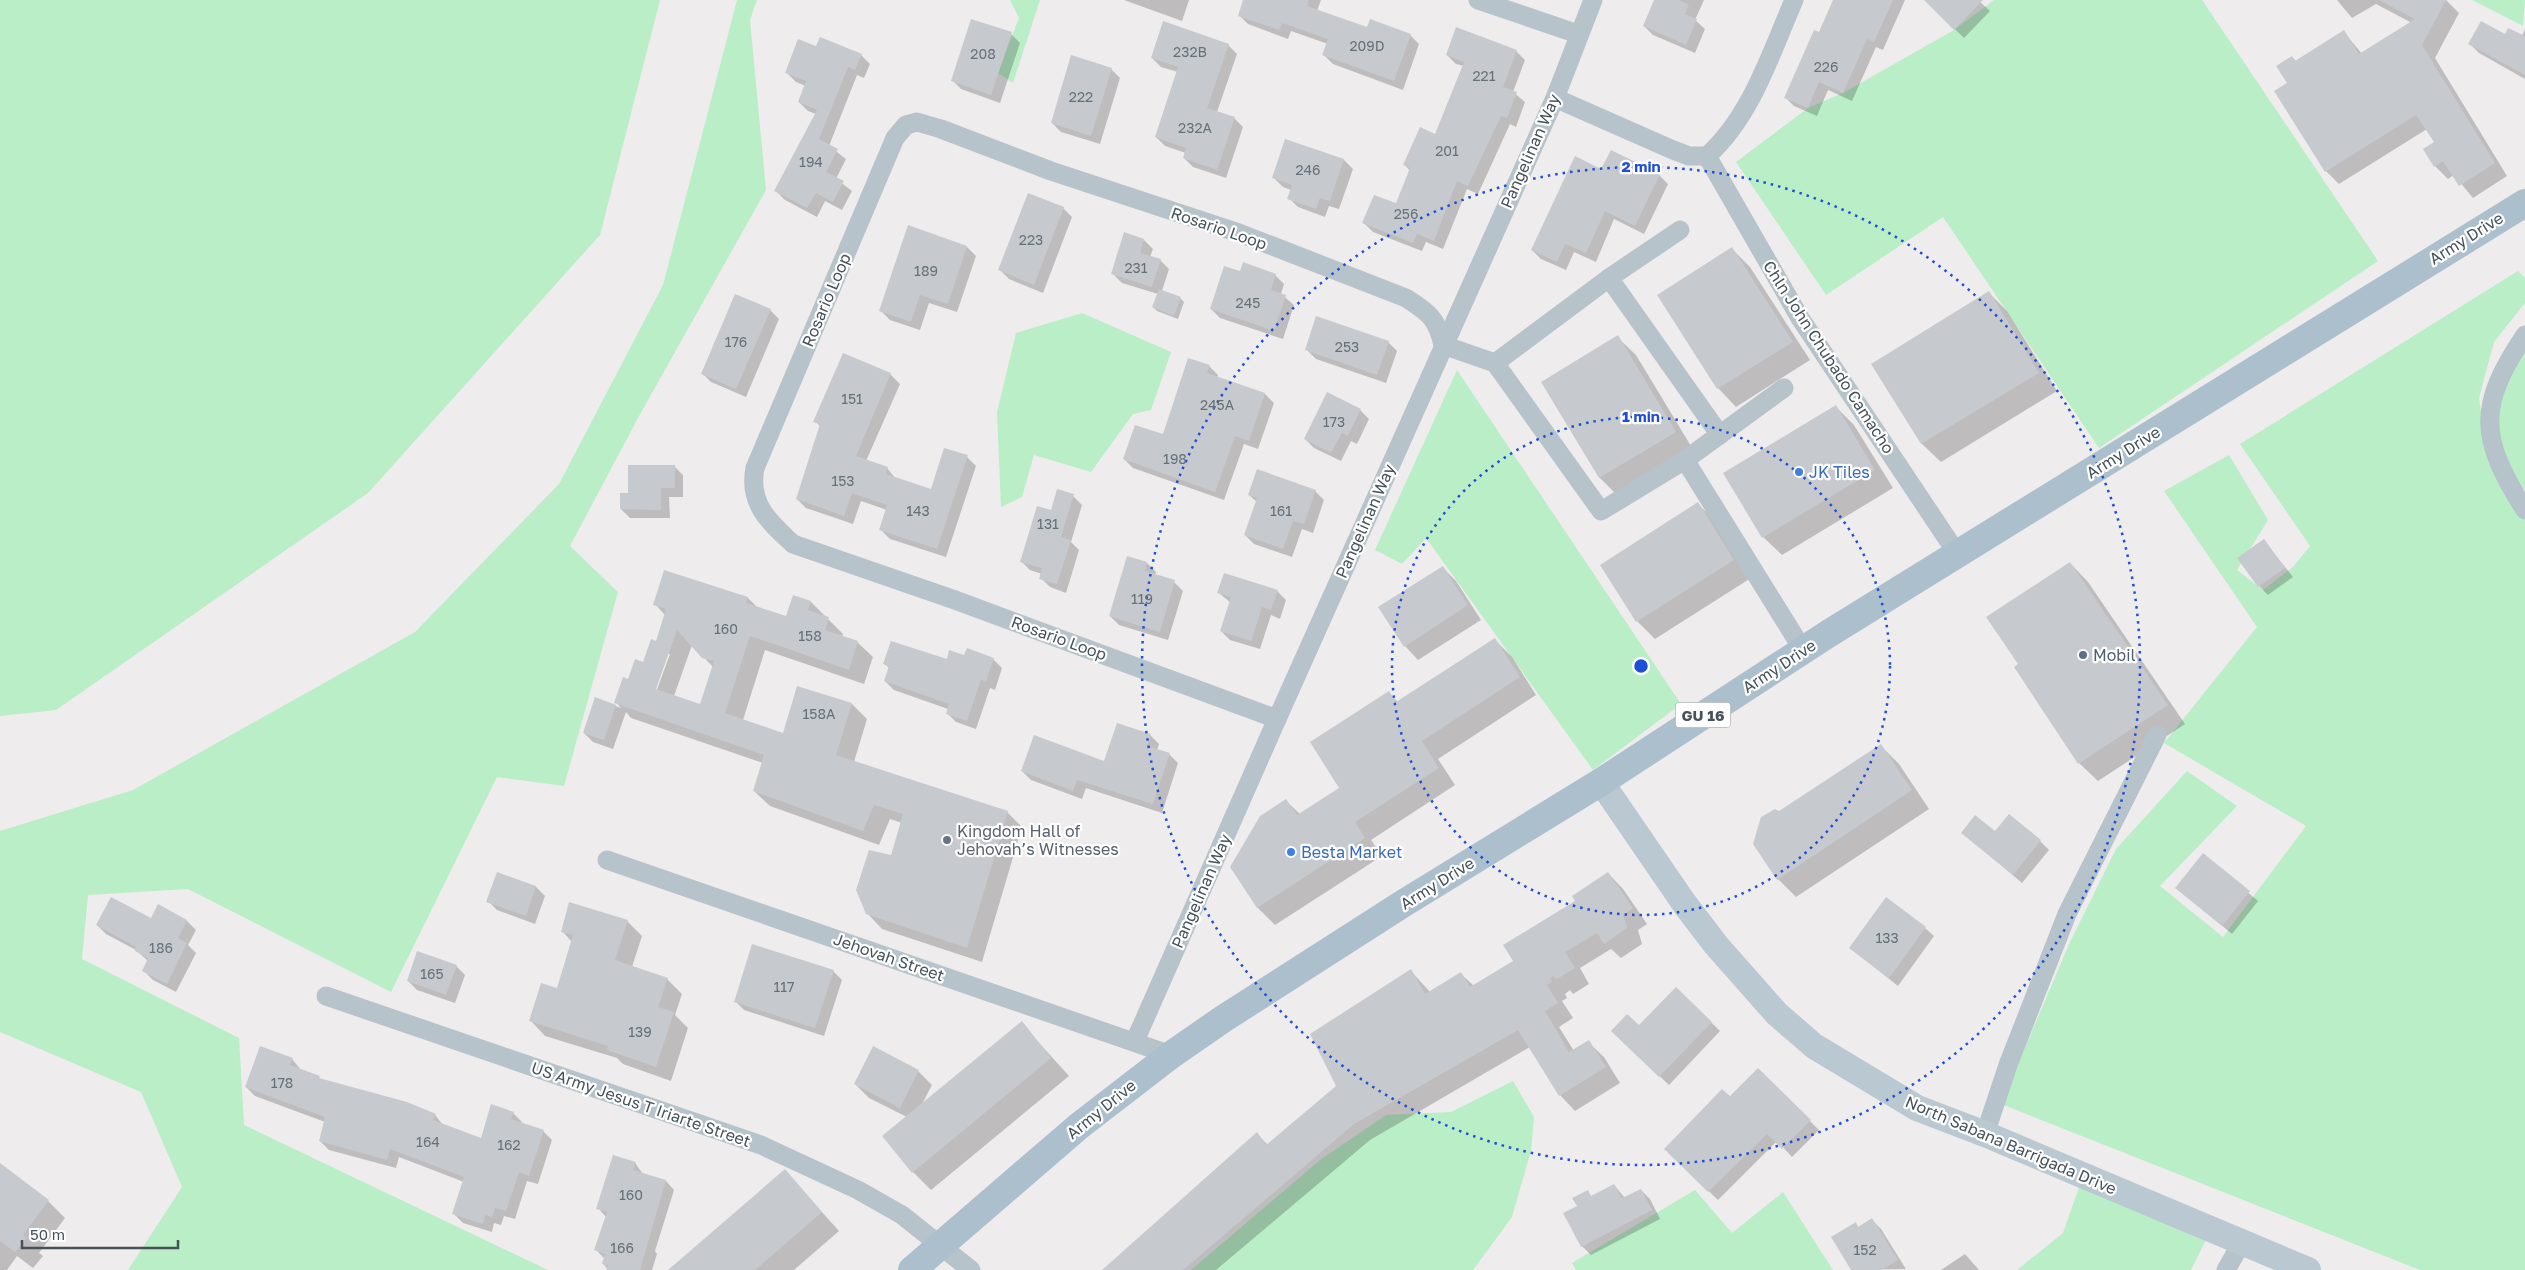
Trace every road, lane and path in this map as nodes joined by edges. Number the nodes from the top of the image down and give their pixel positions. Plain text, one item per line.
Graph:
1 (1478, 0) edge
2 (1593, 0) edge
3 (1794, 0) edge
4 (1578, 34) junction
5 (1555, 98) junction
6 (1707, 156) junction
7 (2525, 202) edge
8 (1680, 230) dead end
9 (1609, 278) junction
10 (2525, 335) edge
11 (1443, 345) junction
12 (1495, 363) junction
13 (1784, 388) dead end
14 (1720, 436) junction
15 (1686, 460) junction
16 (2525, 510) edge
17 (1958, 555) junction
18 (1803, 650) junction
19 (1277, 719) junction
20 (2158, 735) dead end
21 (1601, 782) junction
22 (607, 860) dead end
23 (326, 996) dead end
24 (1135, 1041) junction
25 (1171, 1055) junction
26 (1984, 1134) junction
27 (2242, 1242) junction
28 (941, 1245) junction
29 (912, 1270) edge
30 (971, 1270) edge
31 (2226, 1270) edge
32 (2308, 1270) edge

1 - 4 street
2 - 4 street, Pangelinan Way
3 - 6 street
4 - 5 street, Pangelinan Way
5 - 6 street
5 - 11 street, Pangelinan Way
6 - 17 street, Chln John Chubado Camacho
7 - 17 main road, Army Drive / GU 16
8 - 9 street
9 - 12 street
9 - 14 street
10 - 16 street
11 - 12 street
11 - 19 street, Pangelinan Way
11 - 19 street, Rosario Loop
12 - 15 street
13 - 14 street
14 - 15 street
15 - 18 street
17 - 18 main road, Army Drive / GU 16
18 - 21 main road, Army Drive / GU 16
19 - 24 street, Pangelinan Way
20 - 26 street
21 - 25 main road, Army Drive / GU 16
21 - 26 main road, North Sabana Barrigada Drive
22 - 24 street, Jehovah Street
23 - 28 street, US Army Jesus T Iriarte Street
24 - 25 street, Jehovah Street
25 - 28 main road, Army Drive / GU 16
26 - 27 main road, North Sabana Barrigada Drive
27 - 31 street
27 - 32 main road, North Sabana Barrigada Drive
28 - 29 main road, Army Drive / GU 16
28 - 30 street, US Army Jesus T Iriarte Street

